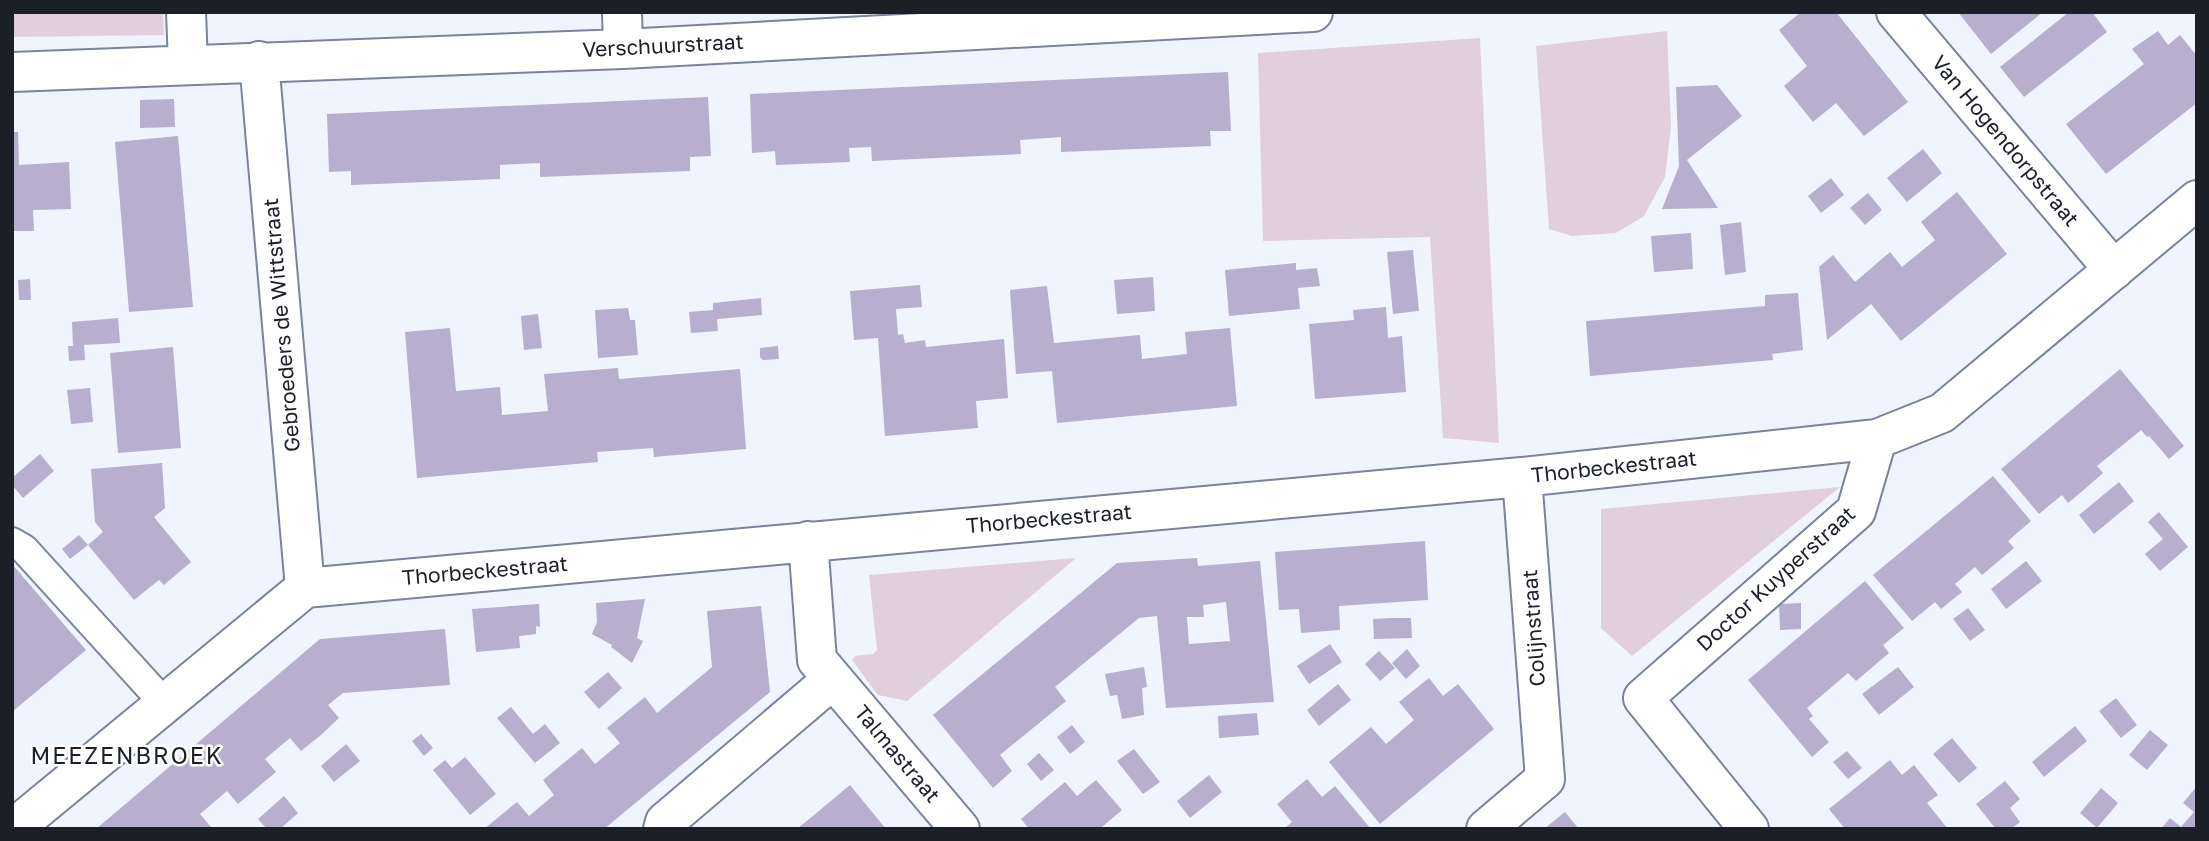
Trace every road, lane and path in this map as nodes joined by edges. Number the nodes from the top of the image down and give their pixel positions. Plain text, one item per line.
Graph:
1 (186, 12) edge
2 (1313, 12) edge
3 (1896, 12) edge
4 (622, 31) edge
5 (259, 61) junction
6 (188, 64) junction
7 (12, 72) edge
8 (2197, 200) edge
9 (2114, 270) junction
10 (1877, 439) junction
11 (1522, 477) junction
12 (808, 541) junction
13 (12, 542) edge
14 (305, 588) junction
15 (833, 679) junction
16 (164, 703) junction
17 (13, 829) edge
18 (663, 829) edge
19 (960, 829) edge
20 (1486, 829) edge
21 (1749, 829) edge

1 - 6 street
2 - 4 street, Verschuurstraat
3 - 9 street, Van Hogendorpstraat
4 - 5 street, Verschuurstraat
5 - 6 street, Verschuurstraat
5 - 14 street, Gebroeders de Wittstraat
6 - 7 street, Verschuurstraat
8 - 9 street
9 - 10 street, Thorbeckestraat
10 - 11 street, Thorbeckestraat
10 - 21 street, Doctor Kuyperstraat
11 - 12 street, Thorbeckestraat
11 - 20 street, Colijnstraat
12 - 14 street, Thorbeckestraat
12 - 15 street, Talmastraat
13 - 16 lane
14 - 16 street
15 - 18 street
15 - 19 street, Talmastraat
16 - 17 street

